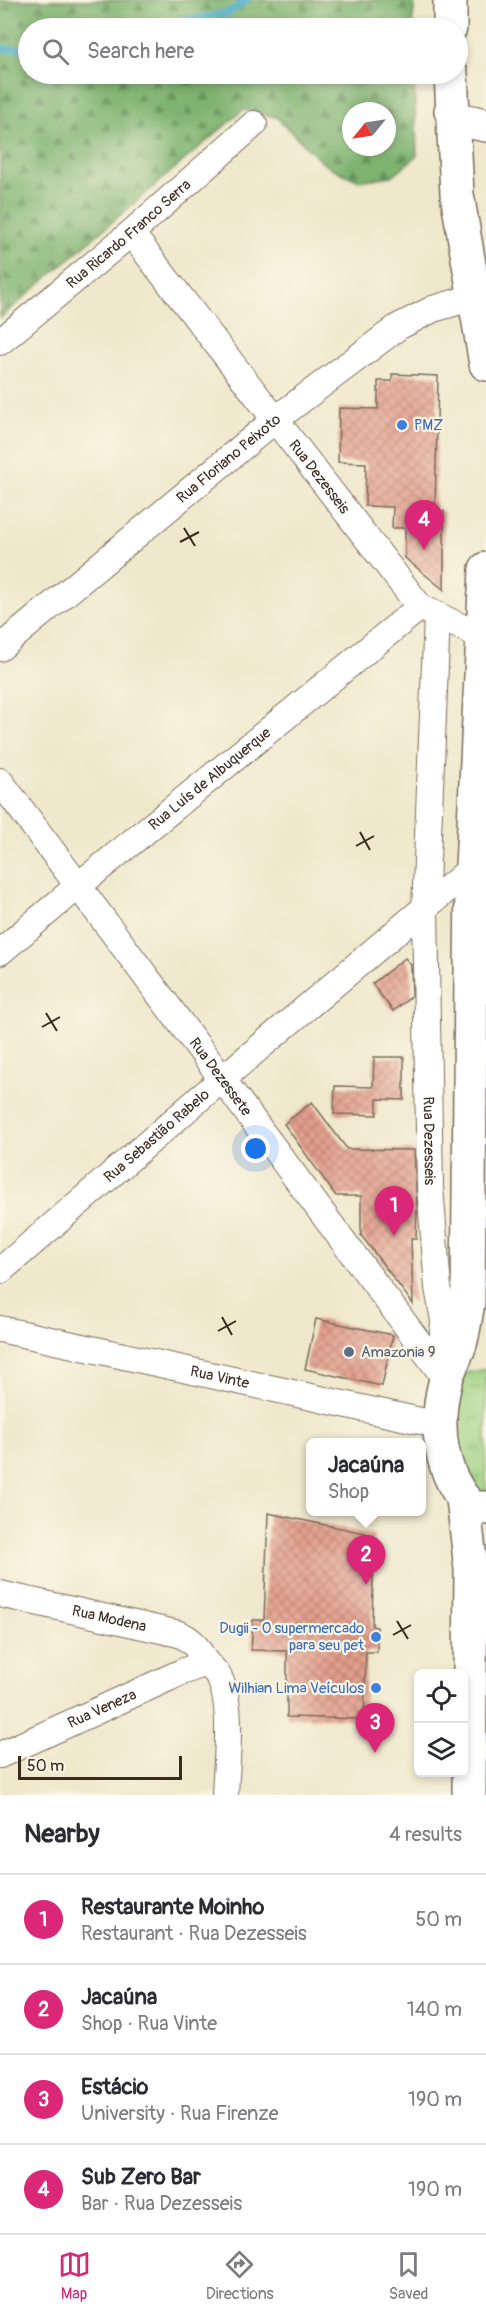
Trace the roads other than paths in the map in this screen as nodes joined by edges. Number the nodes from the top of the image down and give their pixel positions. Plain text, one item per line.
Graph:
1 (450, 0) edge
2 (450, 18) edge
3 (451, 84) edge
4 (451, 111) junction
5 (254, 124) dead end
6 (486, 124) edge
7 (131, 233) junction
8 (474, 297) junction
9 (0, 342) edge
10 (486, 364) edge
11 (276, 419) junction
12 (486, 569) edge
13 (428, 612) junction
14 (483, 638) junction
15 (0, 648) edge
16 (0, 782) edge
17 (472, 868) junction
18 (78, 886) junction
19 (425, 910) junction
20 (0, 952) edge
21 (222, 1079) junction
22 (0, 1271) edge
23 (0, 1329) edge
24 (473, 1344) edge
25 (443, 1377) junction
26 (439, 1425) junction
27 (474, 1503) edge
28 (0, 1594) edge
29 (206, 1663) junction
30 (0, 1755) edge
31 (225, 1795) edge
32 (469, 1795) edge

1 - 2 main road
3 - 4 main road
4 - 6 main road
4 - 8 main road
5 - 7 street, Rua Ricardo Franco Serra
7 - 9 street, Rua Ricardo Franco Serra
7 - 11 street, Rua Dezesseis
8 - 10 main road
8 - 11 street, Rua Floriano Peixoto
11 - 13 street, Rua Dezesseis
11 - 15 street, Rua Floriano Peixoto
12 - 14 main road
13 - 14 street, Rua Dezesseis
13 - 18 street, Rua Luís de Albuquerque
13 - 19 street, Rua Dezesseis
14 - 17 main road
16 - 18 street, Rua Dezessete
17 - 19 street, Rua Sebastião Rabelo
17 - 24 main road
18 - 20 street, Rua Luís de Albuquerque
18 - 21 street, Rua Dezessete
19 - 21 street, Rua Sebastião Rabelo
19 - 25 street, Rua Dezesseis
21 - 22 street, Rua Sebastião Rabelo
21 - 25 street, Rua Dezessete
23 - 26 street, Rua Vinte
24 - 25 main road
25 - 26 main road
26 - 27 main road
27 - 32 main road
28 - 29 street, Rua Modena
29 - 30 street, Rua Veneza
29 - 31 street, Rua Modena

